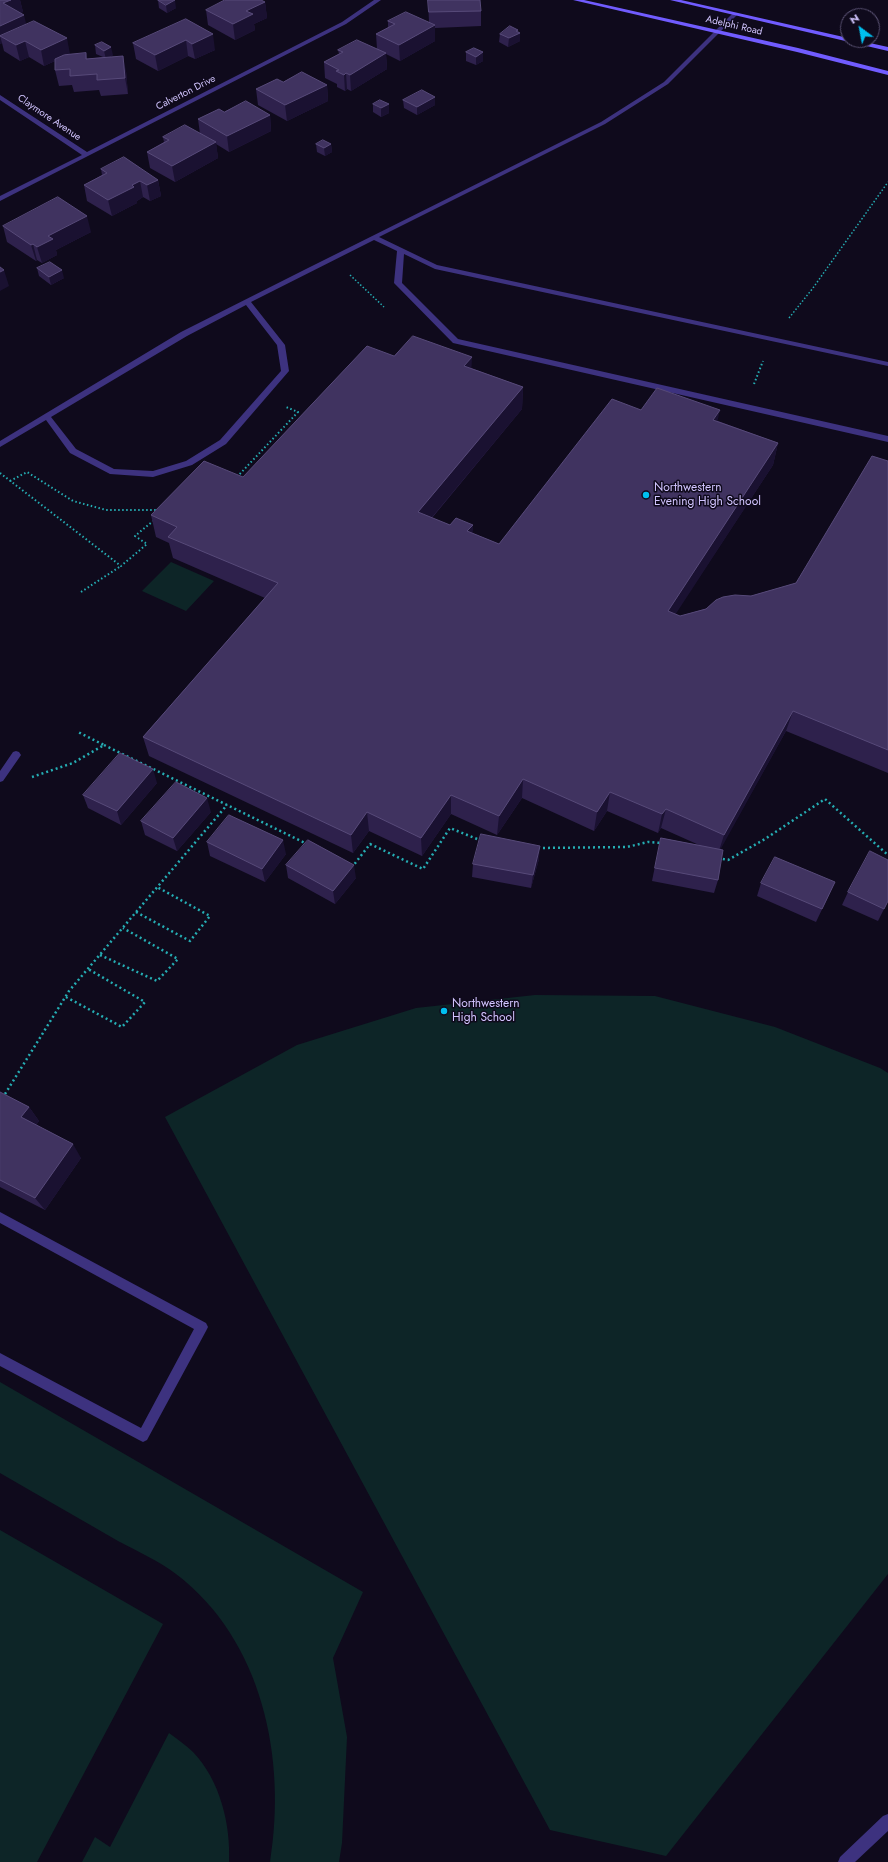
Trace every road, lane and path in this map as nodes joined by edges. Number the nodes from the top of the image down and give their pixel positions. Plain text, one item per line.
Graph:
1 (378, 0) edge
2 (576, 0) edge
3 (673, 0) edge
4 (735, 14) junction
5 (718, 32) junction
6 (840, 38) edge
7 (888, 73) edge
8 (0, 97) edge
9 (87, 155) junction
10 (888, 182) edge
11 (0, 199) edge
12 (374, 237) junction
13 (401, 250) junction
14 (247, 302) junction
15 (772, 339) junction
16 (888, 364) edge
17 (746, 406) junction
18 (48, 416) junction
19 (888, 438) edge
20 (0, 444) edge
21 (0, 473) edge
22 (10, 481) junction
23 (162, 510) edge
24 (157, 518) edge
25 (121, 566) junction
26 (81, 592) dead end
27 (78, 732) dead end
28 (104, 745) junction
29 (16, 755) dead end
30 (0, 778) edge
31 (227, 805) junction
32 (485, 842) edge
33 (667, 843) edge
34 (311, 845) edge
35 (536, 848) edge
36 (888, 855) edge
37 (712, 857) edge
38 (346, 862) edge
39 (157, 887) junction
40 (136, 912) junction
41 (123, 928) junction
42 (100, 955) junction
43 (88, 969) junction
44 (66, 997) junction
45 (5, 1094) edge
46 (0, 1217) edge
47 (0, 1359) edge
48 (888, 1821) edge
49 (845, 1862) edge

1 - 9 street, Calverton Drive
2 - 5 main road, Adelphi Road
3 - 4 main road, Adelphi Road
4 - 5 street
4 - 6 main road, Adelphi Road
5 - 7 main road, Adelphi Road
5 - 12 street
8 - 9 street, Claymore Avenue
9 - 11 street, Calverton Drive
10 - 15 path
12 - 13 street
12 - 14 street
13 - 15 street
13 - 17 street
14 - 18 street
14 - 18 street
15 - 16 street
15 - 17 path
17 - 19 street
18 - 20 street
21 - 22 path
22 - 23 path
22 - 25 path
24 - 25 path
25 - 26 path
27 - 28 path
28 - 30 path
28 - 31 path
29 - 30 street
31 - 34 path
31 - 39 path
32 - 38 path
33 - 35 path
36 - 37 path
39 - 40 path
39 - 40 path
40 - 41 path
41 - 42 path
41 - 42 path
42 - 43 path
43 - 44 path
43 - 44 path
44 - 45 path
46 - 47 street
48 - 49 street

